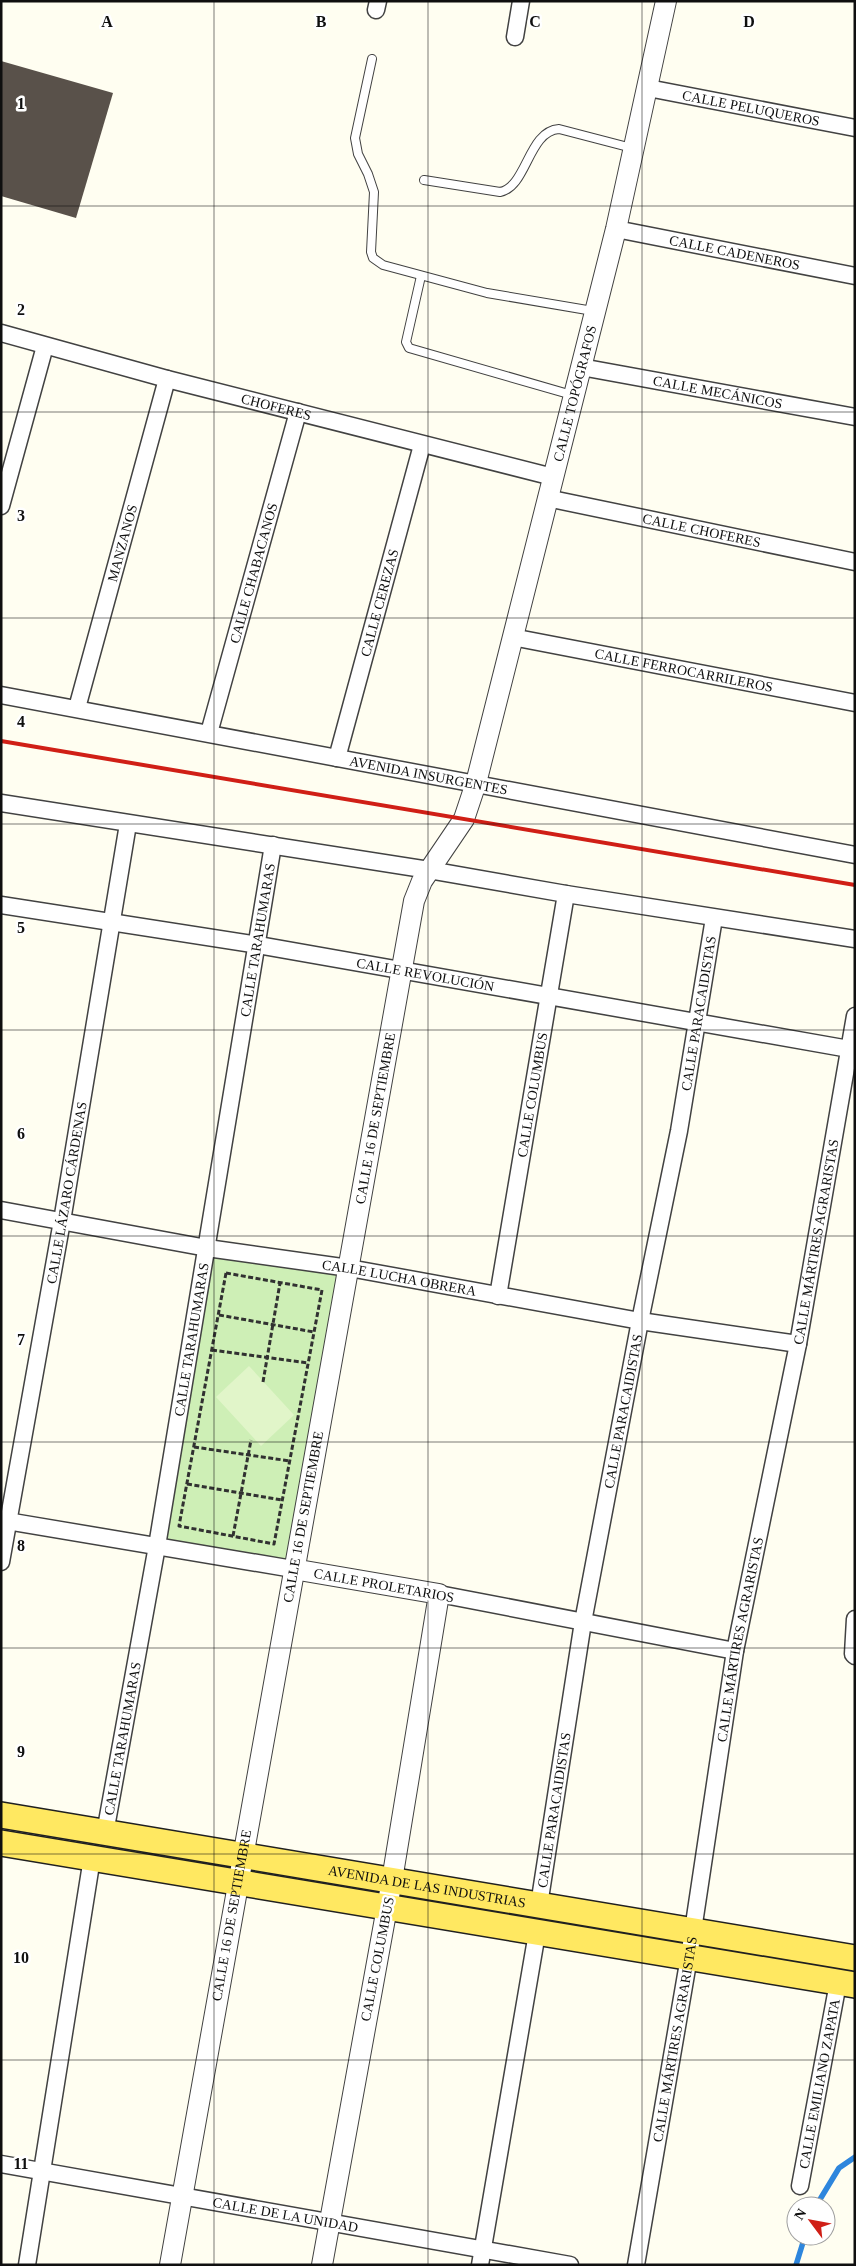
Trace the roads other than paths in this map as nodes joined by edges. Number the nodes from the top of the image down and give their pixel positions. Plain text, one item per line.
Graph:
1 (521, 1) edge
2 (666, 1) edge
3 (515, 37) dead end
4 (372, 59) dead end
5 (648, 88) junction
6 (855, 128) edge
7 (634, 149) junction
8 (424, 180) dead end
9 (616, 229) junction
10 (421, 276) junction
11 (855, 276) edge
12 (595, 311) junction
13 (1, 333) edge
14 (45, 346) junction
15 (581, 367) junction
16 (167, 379) junction
17 (574, 395) junction
18 (298, 412) junction
19 (855, 416) edge
20 (422, 445) junction
21 (553, 477) junction
22 (547, 498) junction
23 (1, 506) edge
24 (855, 562) edge
25 (512, 637) junction
26 (1, 695) edge
27 (855, 703) edge
28 (77, 708) junction
29 (208, 733) junction
30 (337, 758) junction
31 (476, 783) junction
32 (1, 803) edge
33 (128, 824) junction
34 (273, 845) junction
35 (854, 853) edge
36 (429, 870) junction
37 (566, 894) junction
38 (1, 905) edge
39 (714, 918) junction
40 (111, 922) junction
41 (855, 939) edge
42 (258, 945) junction
43 (402, 969) junction
44 (549, 996) junction
45 (855, 1016) edge
46 (698, 1022) junction
47 (849, 1049) junction
48 (1, 1210) edge
49 (62, 1221) junction
50 (207, 1248) junction
51 (350, 1268) junction
52 (498, 1296) junction
53 (640, 1321) junction
54 (798, 1344) junction
55 (4, 1521) edge
56 (157, 1546) junction
57 (1, 1562) edge
58 (293, 1569) junction
59 (439, 1594) junction
60 (855, 1620) edge
61 (583, 1622) junction
62 (735, 1651) junction
63 (855, 1656) edge
64 (1, 1815) edge
65 (105, 1833) junction
66 (1, 1843) edge
67 (241, 1856) junction
68 (92, 1858) junction
69 (392, 1880) junction
70 (236, 1882) junction
71 (538, 1905) junction
72 (387, 1907) junction
73 (692, 1931) junction
74 (537, 1933) junction
75 (689, 1956) junction
76 (855, 1958) edge
77 (847, 1984) edge
78 (1, 2164) edge
79 (43, 2171) junction
80 (800, 2186) dead end
81 (182, 2196) junction
82 (329, 2222) junction
83 (481, 2257) edge
84 (28, 2265) edge
85 (170, 2265) edge
86 (322, 2265) edge
87 (570, 2265) edge
88 (636, 2265) edge

1 - 3 street
2 - 5 street, CALLE TOPÓGRAFOS
4 - 10 lane
5 - 6 street, CALLE PELUQUEROS
5 - 7 street, CALLE TOPÓGRAFOS
7 - 8 lane
7 - 9 street, CALLE TOPÓGRAFOS
9 - 11 street, CALLE CADENEROS
9 - 12 street, CALLE TOPÓGRAFOS
10 - 12 lane
10 - 17 lane
12 - 15 street, CALLE TOPÓGRAFOS
13 - 14 street, CHOFERES
14 - 16 street, CHOFERES
14 - 23 street
15 - 17 street, CALLE TOPÓGRAFOS
15 - 19 street, CALLE MECÁNICOS
16 - 18 street, CHOFERES
16 - 28 street, MANZANOS
17 - 21 street, CALLE TOPÓGRAFOS
18 - 20 street, CHOFERES
18 - 29 street, CALLE CHABACANOS
20 - 21 street, CHOFERES
20 - 30 street, CALLE CEREZAS
21 - 22 street, CALLE TOPÓGRAFOS
22 - 24 street, CALLE CHOFERES
22 - 25 street, CALLE TOPÓGRAFOS
25 - 27 street, CALLE FERROCARRILEROS
25 - 31 street, CALLE TOPÓGRAFOS
26 - 28 street, AVENIDA INSURGENTES
28 - 29 street, AVENIDA INSURGENTES
29 - 30 street, AVENIDA INSURGENTES
30 - 31 street, AVENIDA INSURGENTES
31 - 35 street, AVENIDA INSURGENTES
31 - 36 street, CALLE 16 DE SEPTIEMBRE
32 - 33 street
33 - 34 street
33 - 40 street, CALLE LÁZARO CÁRDENAS
34 - 36 street
34 - 42 street, CALLE TARAHUMARAS
36 - 37 street
36 - 43 street, CALLE 16 DE SEPTIEMBRE
37 - 39 street
37 - 44 street, CALLE COLUMBUS
38 - 40 street, CALLE REVOLUCIÓN
39 - 41 street
39 - 46 street, CALLE PARACAIDISTAS
40 - 42 street, CALLE REVOLUCIÓN
40 - 49 street, CALLE LÁZARO CÁRDENAS
42 - 43 street, CALLE REVOLUCIÓN
42 - 50 street, CALLE TARAHUMARAS
43 - 44 street, CALLE REVOLUCIÓN
43 - 51 street, CALLE 16 DE SEPTIEMBRE
44 - 46 street, CALLE REVOLUCIÓN
44 - 52 street, CALLE COLUMBUS
45 - 47 street, CALLE MÁRTIRES AGRARISTAS
46 - 47 street, CALLE REVOLUCIÓN
46 - 53 street, CALLE PARACAIDISTAS
47 - 54 street, CALLE MÁRTIRES AGRARISTAS
48 - 49 street, CALLE LUCHA OBRERA
49 - 50 street, CALLE LUCHA OBRERA
49 - 55 street, CALLE LÁZARO CÁRDENAS
50 - 51 street, CALLE LUCHA OBRERA
50 - 56 street, CALLE TARAHUMARAS
51 - 52 street, CALLE LUCHA OBRERA
51 - 58 street, CALLE 16 DE SEPTIEMBRE
52 - 53 street, CALLE LUCHA OBRERA
53 - 54 street, CALLE LUCHA OBRERA
53 - 61 street, CALLE PARACAIDISTAS
54 - 62 street, CALLE MÁRTIRES AGRARISTAS
55 - 56 street, CALLE PROLETARIOS
55 - 57 street, CALLE LÁZARO CÁRDENAS
56 - 58 street, CALLE PROLETARIOS
56 - 65 street, CALLE TARAHUMARAS
58 - 59 street, CALLE PROLETARIOS
58 - 67 street, CALLE 16 DE SEPTIEMBRE
59 - 61 street, CALLE PROLETARIOS
59 - 69 street, CALLE COLUMBUS
60 - 63 street
61 - 62 street, CALLE PROLETARIOS
61 - 71 street, CALLE PARACAIDISTAS
62 - 73 street, CALLE MÁRTIRES AGRARISTAS
64 - 65 main road, AVENIDA DE LAS INDUSTRIAS
65 - 67 main road, AVENIDA DE LAS INDUSTRIAS
66 - 68 main road, AVENIDA DE LAS INDUSTRIAS
67 - 69 main road, AVENIDA DE LAS INDUSTRIAS
67 - 70 street, CALLE 16 DE SEPTIEMBRE
68 - 70 main road, AVENIDA DE LAS INDUSTRIAS
68 - 79 street
69 - 71 main road, AVENIDA DE LAS INDUSTRIAS
69 - 72 street, CALLE COLUMBUS
70 - 72 main road, AVENIDA DE LAS INDUSTRIAS
70 - 81 street, CALLE 16 DE SEPTIEMBRE
71 - 73 main road, AVENIDA DE LAS INDUSTRIAS
72 - 74 main road, AVENIDA DE LAS INDUSTRIAS
72 - 82 street, CALLE COLUMBUS
73 - 75 street, CALLE MÁRTIRES AGRARISTAS
73 - 76 main road, AVENIDA DE LAS INDUSTRIAS
74 - 75 main road, AVENIDA DE LAS INDUSTRIAS
74 - 83 street
75 - 77 main road, AVENIDA DE LAS INDUSTRIAS
75 - 88 street, CALLE MÁRTIRES AGRARISTAS
77 - 80 street, CALLE EMILIANO ZAPATA
78 - 79 street, CALLE DE LA UNIDAD
79 - 81 street, CALLE DE LA UNIDAD
79 - 84 street
81 - 82 street, CALLE DE LA UNIDAD
81 - 85 street, CALLE 16 DE SEPTIEMBRE
82 - 83 street, CALLE DE LA UNIDAD
82 - 86 street, CALLE COLUMBUS
83 - 87 street, CALLE DE LA UNIDAD

